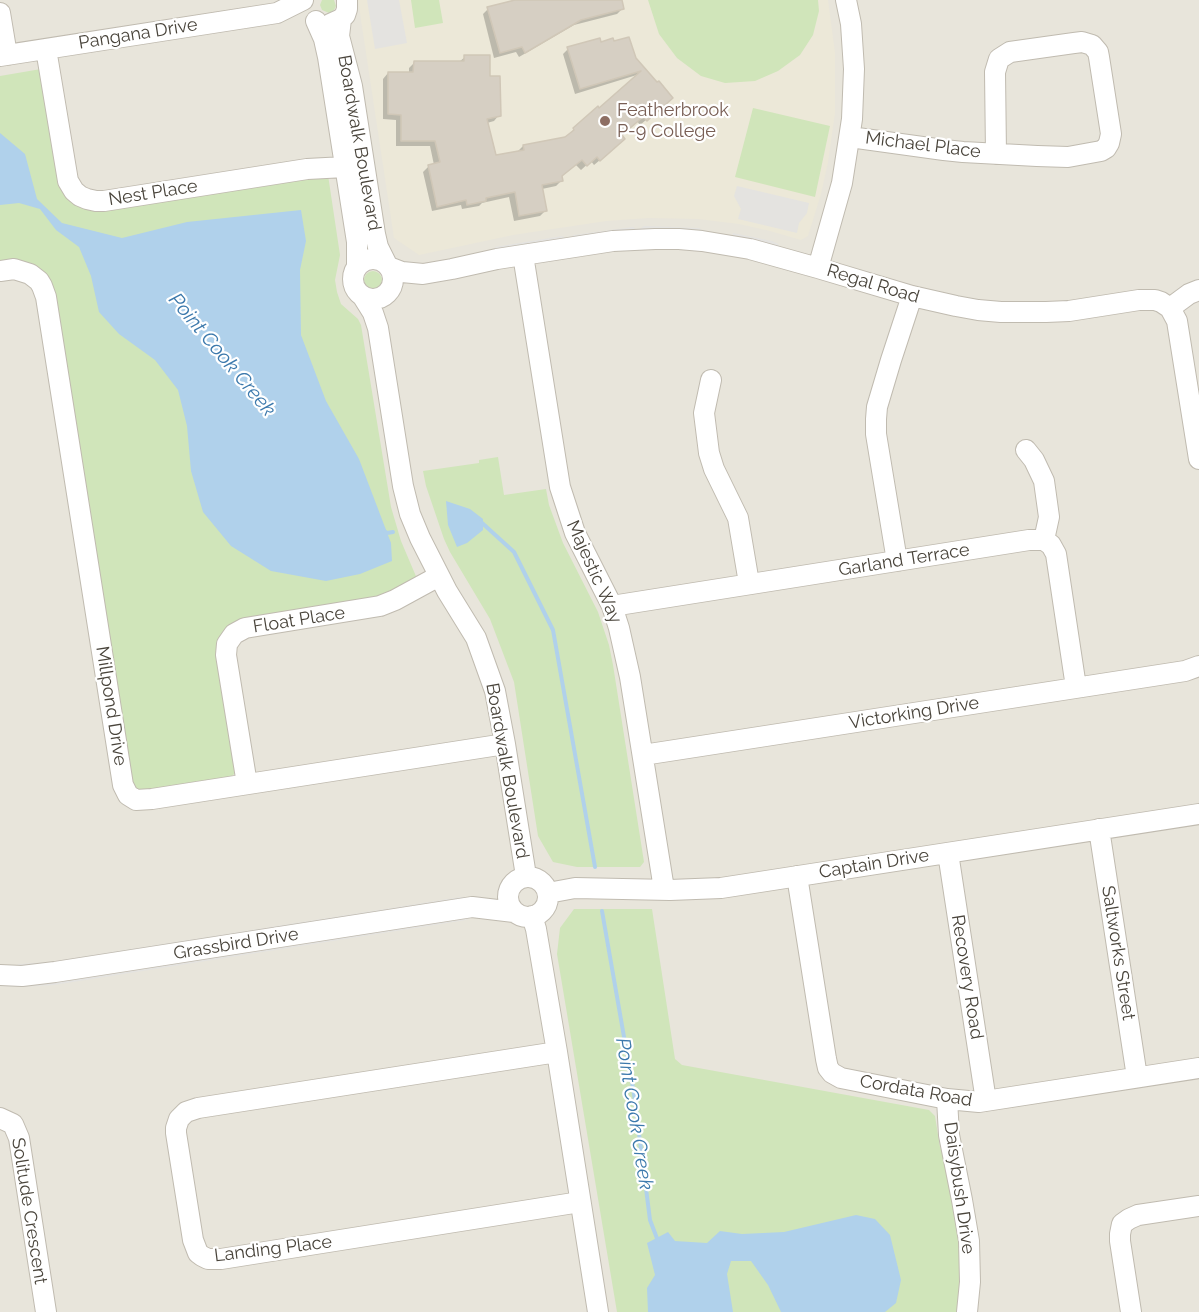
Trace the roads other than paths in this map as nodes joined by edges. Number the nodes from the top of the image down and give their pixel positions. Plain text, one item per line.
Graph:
1 (303, 0) edge
2 (309, 0) edge
3 (347, 0) edge
4 (846, 0) edge
5 (0, 13) edge
6 (277, 13) junction
7 (341, 19) junction
8 (315, 20) junction
9 (46, 49) junction
10 (3, 56) edge
11 (850, 137) junction
12 (996, 154) junction
13 (345, 163) junction
14 (523, 255) junction
15 (357, 266) junction
16 (388, 266) junction
17 (818, 267) junction
18 (0, 271) edge
19 (423, 274) junction
20 (1199, 290) edge
21 (389, 291) junction
22 (912, 296) junction
23 (363, 297) junction
24 (1170, 308) junction
25 (378, 328) junction
26 (711, 380) dead end
27 (1026, 450) dead end
28 (1199, 459) edge
29 (1044, 540) junction
30 (897, 561) junction
31 (438, 576) junction
32 (749, 583) junction
33 (612, 606) junction
34 (1194, 670) edge
35 (1076, 687) junction
36 (505, 744) junction
37 (643, 755) junction
38 (247, 784) junction
39 (1199, 814) edge
40 (1099, 830) junction
41 (948, 853) junction
42 (525, 876) junction
43 (797, 876) junction
44 (664, 890) junction
45 (508, 891) junction
46 (548, 893) junction
47 (472, 907) junction
48 (523, 914) junction
49 (0, 975) edge
50 (557, 1052) junction
51 (1199, 1068) edge
52 (1137, 1077) junction
53 (947, 1099) junction
54 (986, 1101) junction
55 (0, 1118) edge
56 (580, 1202) junction
57 (1199, 1206) edge
58 (46, 1312) edge
59 (598, 1312) edge
60 (967, 1312) edge
61 (1131, 1312) edge

1 - 6 street, Pangana Drive
2 - 8 street, Boardwalk Boulevard
3 - 7 street, Boardwalk Boulevard
4 - 11 street
5 - 10 street
6 - 8 street, Pangana Drive
6 - 9 street, Pangana Drive
7 - 8 street, Pangana Drive
7 - 16 street, Boardwalk Boulevard
8 - 13 street, Boardwalk Boulevard
9 - 10 street, Pangana Drive
9 - 13 street, Nest Place
11 - 12 street, Michael Place
11 - 17 street
12 - 12 street, Michael Place
13 - 15 street, Boardwalk Boulevard
14 - 17 street, Regal Road
14 - 19 street, Regal Road
14 - 33 street, Majestic Way
15 - 16 street
15 - 23 street
16 - 19 street, Regal Road
16 - 21 street
17 - 22 street, Regal Road
18 - 38 street, Millpond Drive
19 - 21 street, Regal Road
20 - 24 street
21 - 23 street
21 - 25 street, Boardwalk Boulevard
22 - 24 street, Regal Road
22 - 30 street
23 - 25 street, Boardwalk Boulevard
24 - 28 street
25 - 31 street, Boardwalk Boulevard
26 - 32 street
27 - 29 street
29 - 30 street, Garland Terrace
29 - 35 street
30 - 32 street, Garland Terrace
31 - 36 street, Boardwalk Boulevard
31 - 38 street, Float Place
32 - 33 street, Garland Terrace
33 - 37 street, Majestic Way
34 - 35 street, Victorking Drive
35 - 37 street, Victorking Drive
36 - 38 street, Millpond Drive
36 - 42 street, Boardwalk Boulevard
37 - 44 street, Majestic Way
39 - 40 street, Captain Drive
40 - 41 street, Captain Drive
40 - 52 street, Saltworks Street
41 - 43 street, Captain Drive
41 - 54 street, Recovery Road
42 - 45 street
42 - 46 street
43 - 44 street, Captain Drive
43 - 53 street, Cordata Road
44 - 46 street, Captain Drive
45 - 47 street, Grassbird Drive
45 - 48 street
46 - 48 street
47 - 48 street, Grassbird Drive
47 - 49 street, Grassbird Drive
48 - 50 street
50 - 56 street
50 - 56 street, Landing Place
51 - 52 street, Cordata Road
52 - 54 street, Cordata Road
53 - 54 street, Cordata Road
53 - 60 street, Daisybush Drive
55 - 58 street, Solitude Crescent
56 - 59 street
57 - 61 street

